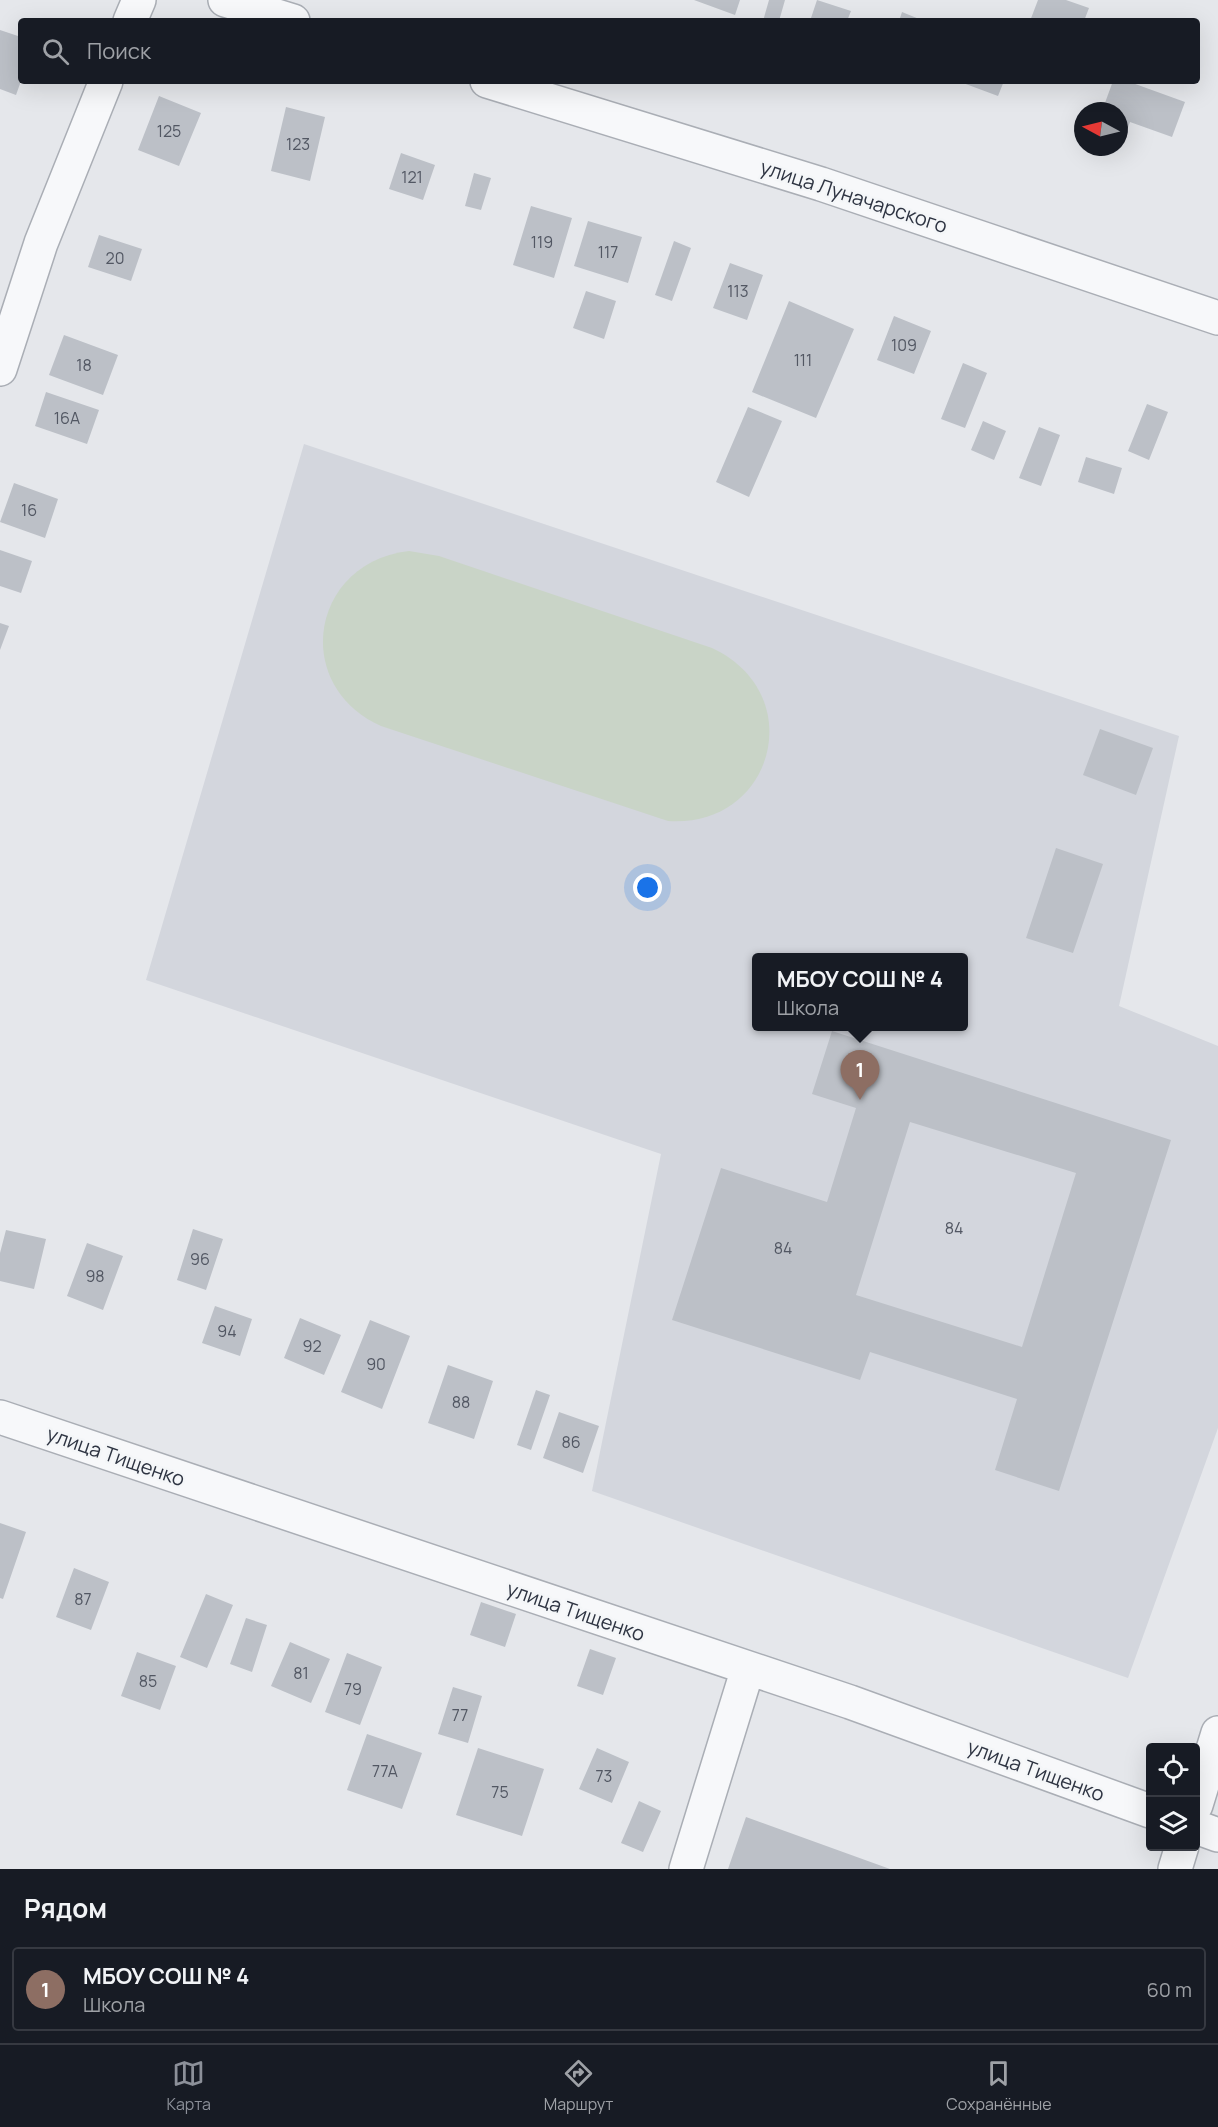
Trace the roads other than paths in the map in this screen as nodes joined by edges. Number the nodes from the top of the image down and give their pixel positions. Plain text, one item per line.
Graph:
1 (139, 0) edge
2 (225, 0) edge
3 (131, 18) edge
4 (283, 18) edge
5 (105, 84) edge
6 (497, 84) edge
7 (1218, 318) edge
8 (0, 369) edge
9 (0, 1417) edge
10 (748, 1668) junction
11 (1218, 1733) edge
12 (1198, 1797) edge
13 (1146, 1810) edge
14 (1200, 1828) edge
15 (1218, 1834) edge
16 (1180, 1851) edge
17 (686, 1869) edge
18 (1175, 1869) edge

1 - 3 street
2 - 4 street
5 - 8 street
6 - 7 street, улица Луначарского
9 - 10 street, улица Тищенко
10 - 13 street, улица Тищенко
10 - 17 street
11 - 12 street
14 - 15 street
16 - 18 street

